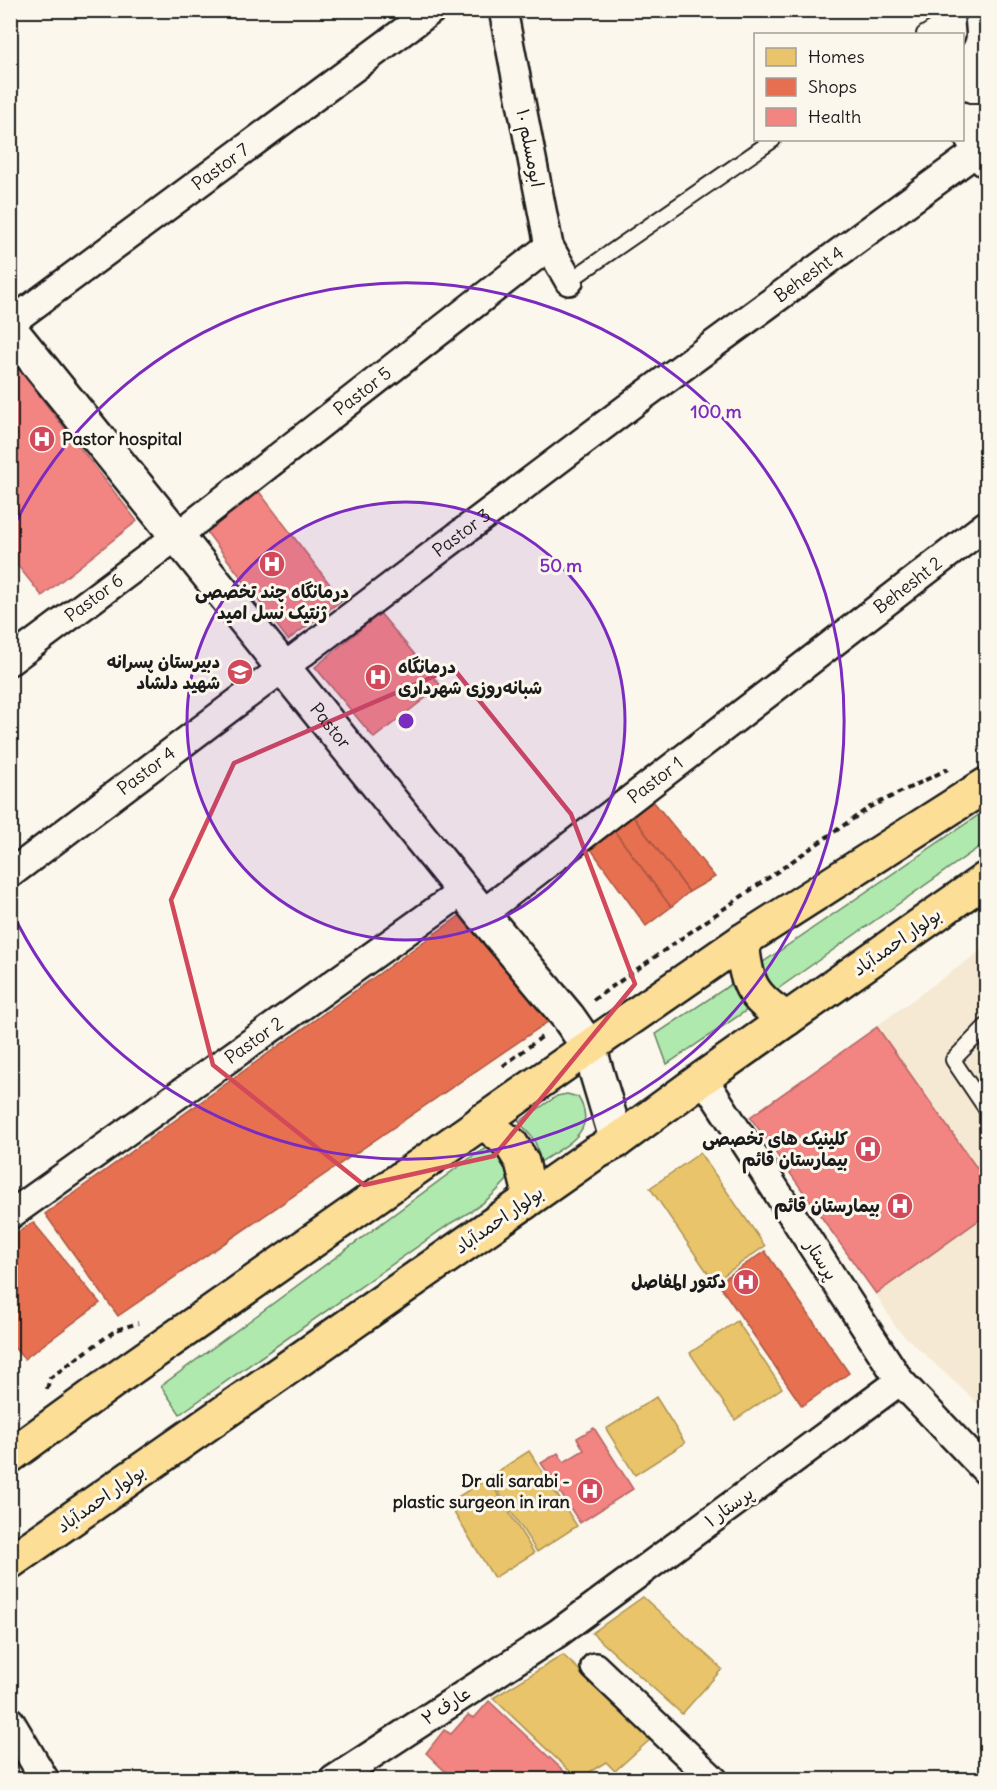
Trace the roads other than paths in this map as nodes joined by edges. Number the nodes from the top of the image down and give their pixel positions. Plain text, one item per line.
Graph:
1 (432, 10) edge
2 (503, 10) edge
3 (964, 118) edge
4 (987, 118) edge
5 (964, 120) edge
6 (772, 141) edge
7 (983, 155) edge
8 (549, 246) junction
9 (569, 281) joint
10 (10, 323) edge
11 (10, 329) edge
12 (639, 399) joint
13 (987, 525) edge
14 (177, 536) junction
15 (829, 645) joint
16 (10, 661) edge
17 (283, 667) junction
18 (987, 785) edge
19 (10, 874) edge
20 (987, 879) edge
21 (472, 903) junction
22 (742, 941) junction
23 (788, 1019) junction
24 (987, 1026) edge
25 (589, 1047) junction
26 (703, 1078) junction
27 (987, 1109) edge
28 (482, 1121) junction
29 (617, 1141) junction
30 (524, 1203) junction
31 (10, 1215) edge
32 (900, 1381) junction
33 (10, 1456) edge
34 (987, 1471) edge
35 (10, 1562) edge
36 (558, 1633) joint
37 (595, 1667) dead end
38 (10, 1720) edge
39 (45, 1779) edge
40 (333, 1779) edge
41 (714, 1779) edge

1 - 10 street, Pastor 7
2 - 8 street, ابومسلم ۱۰
3 - 4 street
5 - 7 street
6 - 9 lane
7 - 12 street, Behesht 4
8 - 9 street, ابومسلم ۱۰
8 - 14 street, Pastor 5
11 - 14 street, Pastor
12 - 17 street, Pastor 3
13 - 15 street, Behesht 2
14 - 16 street, Pastor 6
14 - 17 street, Pastor
15 - 21 street, Pastor 1
17 - 19 street, Pastor 4
17 - 21 street, Pastor
18 - 22 main road
20 - 23 main road, بولوار احمدآباد
21 - 25 street, Pastor
21 - 31 street, Pastor 2
22 - 23 main road
22 - 25 main road
23 - 26 main road, بولوار احمدآباد
24 - 27 lane
25 - 28 main road
25 - 29 street, Pastor
26 - 29 main road, بولوار احمدآباد
26 - 32 street, پرستار
28 - 30 main road
28 - 33 main road
29 - 30 main road, بولوار احمدآباد
30 - 35 main road, بولوار احمدآباد
32 - 34 street, پرستار
32 - 36 street, پرستار ۱
36 - 40 street, عارف ۲
37 - 41 street
38 - 39 street

